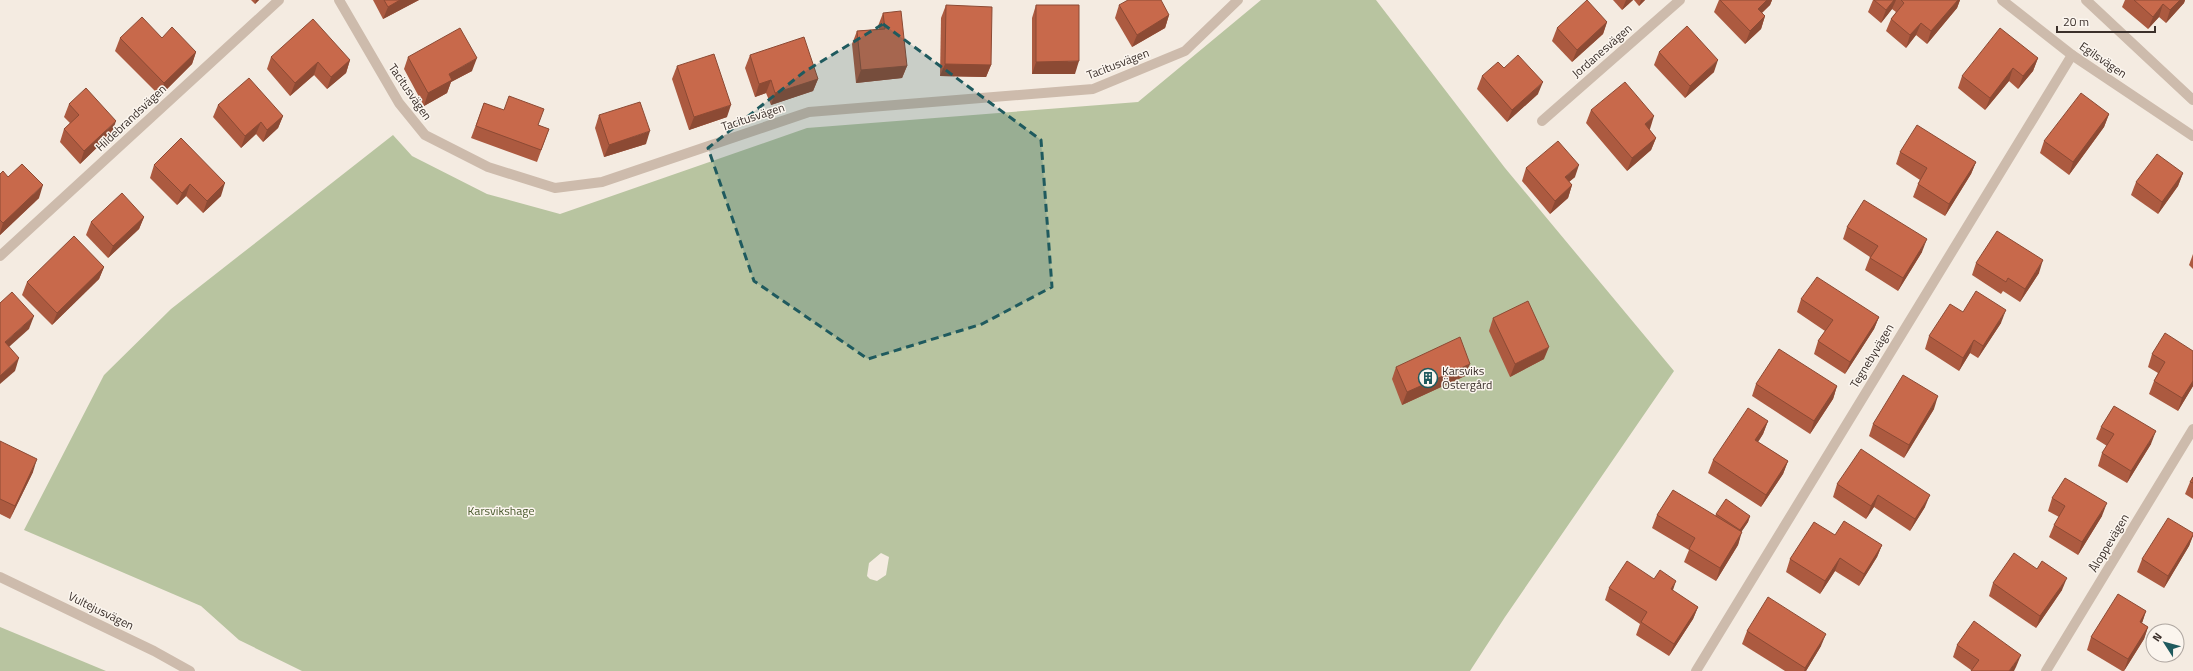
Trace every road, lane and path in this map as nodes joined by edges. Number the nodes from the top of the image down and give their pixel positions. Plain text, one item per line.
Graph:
1 (280, 0) edge
2 (339, 0) edge
3 (1238, 0) edge
4 (1680, 0) edge
5 (2002, 0) edge
6 (2086, 0) edge
7 (2072, 56) junction
8 (2193, 100) edge
9 (1542, 121) dead end
10 (2193, 136) edge
11 (0, 256) edge
12 (2193, 429) edge
13 (0, 577) edge
14 (190, 671) edge
15 (1696, 671) edge
16 (2046, 671) edge

1 - 11 street, Hildebrandsvägen
2 - 3 street, Tacitusvägen
4 - 9 street, Jordanesvägen
5 - 7 street, Egilsvägen
6 - 8 street
7 - 10 street, Egilsvägen
7 - 15 street, Tegnebyvägen
12 - 16 street, Åloppevägen
13 - 14 street, Vultejusvägen

